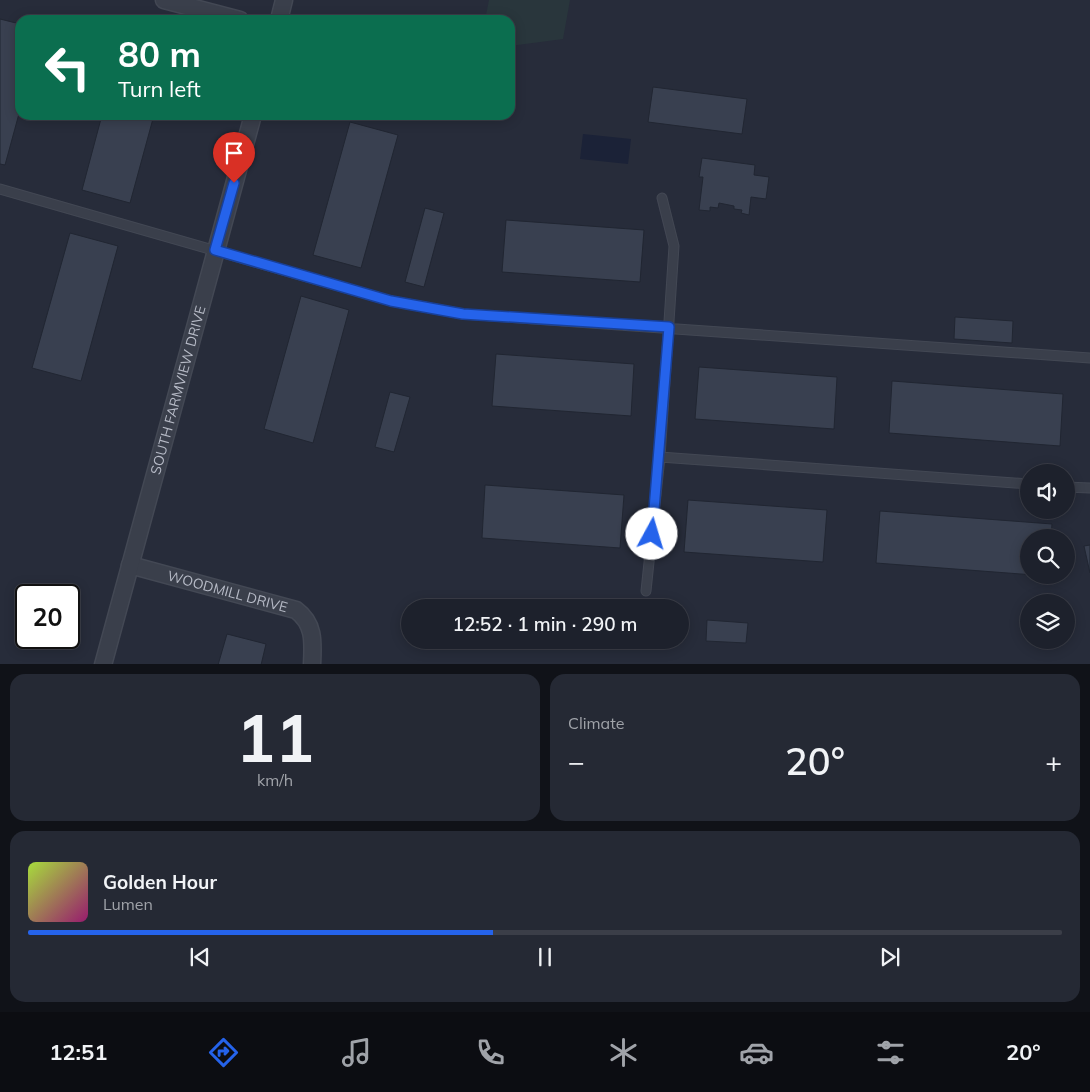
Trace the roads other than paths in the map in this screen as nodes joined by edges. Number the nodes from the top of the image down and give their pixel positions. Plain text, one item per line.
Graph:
1 (164, 0) edge
2 (284, 0) edge
3 (221, 15) edge
4 (280, 15) edge
5 (251, 120) edge
6 (0, 189) edge
7 (662, 198) dead end
8 (215, 250) junction
9 (669, 327) junction
10 (1090, 360) edge
11 (660, 457) junction
12 (1020, 483) edge
13 (1075, 487) edge
14 (1090, 488) edge
15 (130, 565) junction
16 (646, 591) dead end
17 (103, 664) edge
18 (312, 664) edge

1 - 3 street
2 - 4 street
5 - 8 street, SOUTH FARMVIEW DRIVE
6 - 8 lane
7 - 9 lane
8 - 9 lane
8 - 15 street, SOUTH FARMVIEW DRIVE
9 - 10 lane
9 - 11 lane
11 - 12 lane
11 - 16 lane
13 - 14 lane
15 - 17 street, SOUTH FARMVIEW DRIVE
15 - 18 street, WOODMILL DRIVE

